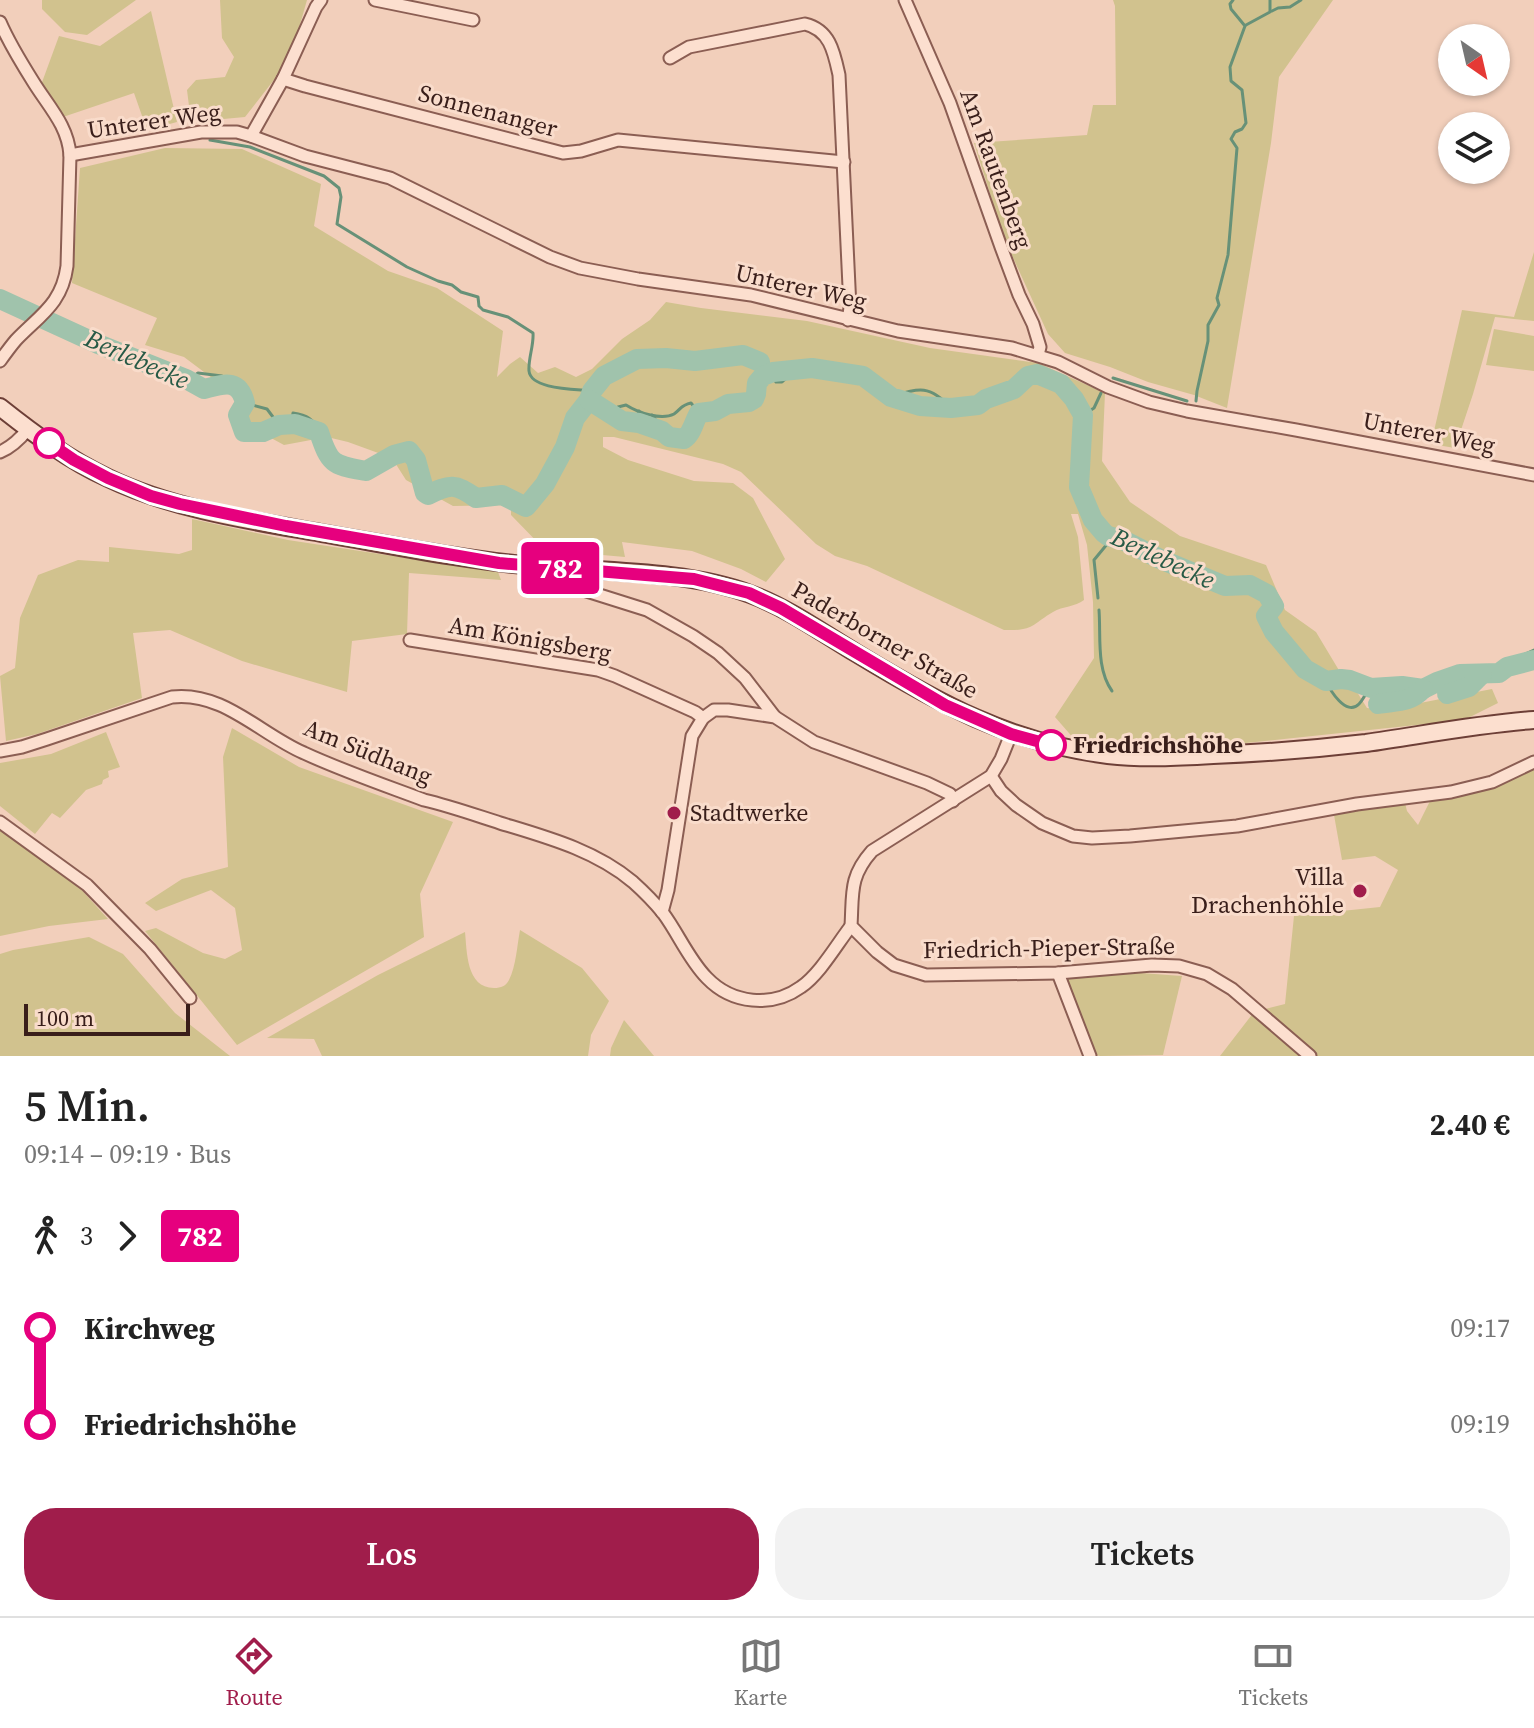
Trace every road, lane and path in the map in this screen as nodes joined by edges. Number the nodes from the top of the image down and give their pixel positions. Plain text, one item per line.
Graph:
1 (321, 0) edge
2 (375, 0) edge
3 (905, 0) edge
4 (473, 20) dead end
5 (0, 22) edge
6 (670, 58) dead end
7 (283, 79) junction
8 (251, 136) junction
9 (70, 155) junction
10 (844, 162) junction
11 (848, 320) junction
12 (1038, 355) junction
13 (0, 361) edge
14 (0, 407) edge
15 (28, 429) junction
16 (0, 452) edge
17 (1534, 475) edge
18 (574, 587) dead end
19 (410, 640) dead end
20 (775, 717) junction
21 (703, 718) junction
22 (1534, 720) edge
23 (1011, 734) junction
24 (0, 751) edge
25 (1534, 762) edge
26 (991, 776) junction
27 (953, 801) junction
28 (0, 822) edge
29 (662, 912) junction
30 (851, 926) junction
31 (1058, 973) junction
32 (190, 998) dead end
33 (1090, 1056) edge
34 (1310, 1056) edge

1 - 7 street
2 - 4 street
3 - 12 street, Am Rautenberg
5 - 9 street
6 - 10 street
7 - 8 street
7 - 10 street, Sonnenanger
8 - 9 street, Unterer Weg
8 - 11 street, Unterer Weg
9 - 13 street
10 - 11 street
11 - 12 street, Unterer Weg
12 - 17 street, Unterer Weg
14 - 15 main road, Paderborner Straße
15 - 16 street
15 - 23 main road, Paderborner Straße
18 - 20 street
19 - 21 street, Am Königsberg
20 - 21 street
20 - 27 street
21 - 29 street
22 - 23 main road, Paderborner Straße
23 - 26 street
24 - 29 street, Am Südhang
25 - 26 street
26 - 27 street
27 - 30 street
28 - 32 street
29 - 30 street, Am Südhang
30 - 31 street, Friedrich-Pieper-Straße
31 - 33 street
31 - 34 street, Friedrich-Pieper-Straße

